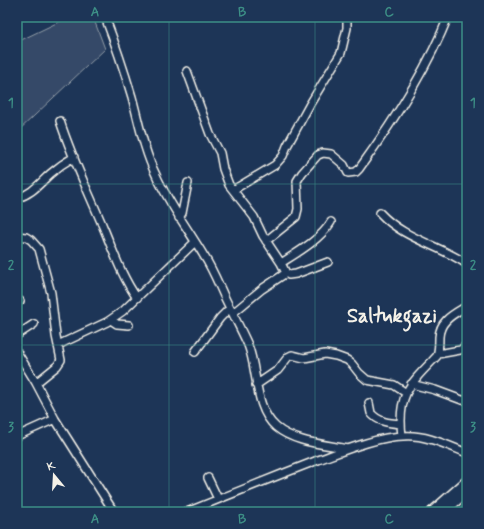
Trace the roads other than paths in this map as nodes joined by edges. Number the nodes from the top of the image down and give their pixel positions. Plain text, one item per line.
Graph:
1 (105, 17) edge
2 (353, 17) edge
3 (448, 17) edge
4 (347, 21) edge
5 (187, 71) dead end
6 (60, 121) dead end
7 (74, 157) junction
8 (188, 183) dead end
9 (233, 190) junction
10 (17, 198) edge
11 (380, 213) dead end
12 (179, 218) junction
13 (331, 222) dead end
14 (17, 236) edge
15 (266, 241) junction
16 (195, 242) junction
17 (328, 262) dead end
18 (281, 263) junction
19 (467, 264) edge
20 (286, 273) junction
21 (137, 298) junction
22 (467, 306) edge
23 (232, 311) junction
24 (111, 320) junction
25 (34, 324) dead end
26 (129, 325) dead end
27 (17, 335) edge
28 (58, 345) junction
29 (467, 346) edge
30 (17, 352) edge
31 (195, 352) dead end
32 (438, 354) junction
33 (36, 383) junction
34 (411, 384) junction
35 (256, 385) junction
36 (406, 393) junction
37 (467, 400) edge
38 (369, 403) dead end
39 (55, 420) junction
40 (401, 424) junction
41 (17, 436) edge
42 (402, 436) junction
43 (348, 449) junction
44 (467, 453) edge
45 (208, 478) dead end
46 (467, 481) edge
47 (467, 491) edge
48 (218, 499) junction
49 (114, 512) edge
50 (188, 512) edge
51 (432, 512) edge
52 (444, 512) edge

1 - 12 street
2 - 4 street
3 - 15 street
4 - 9 street
5 - 9 street
6 - 7 street
7 - 10 street
7 - 21 street
8 - 12 street
9 - 15 street
11 - 19 street
12 - 16 street
13 - 18 street
14 - 28 street
15 - 18 street
16 - 21 street
16 - 23 street
17 - 20 street
18 - 20 street
20 - 23 street
21 - 24 street
22 - 32 street
23 - 31 street
23 - 35 street
24 - 26 street
24 - 28 street
25 - 27 street
28 - 33 street
29 - 32 street
30 - 33 street
32 - 34 street
33 - 39 street
34 - 36 street
34 - 37 street
35 - 36 street
35 - 43 street
36 - 40 street
38 - 40 street
39 - 41 street
39 - 49 street
40 - 42 street
42 - 43 street
42 - 44 street
43 - 48 street
45 - 48 street
46 - 51 main road
47 - 52 main road
48 - 50 street

